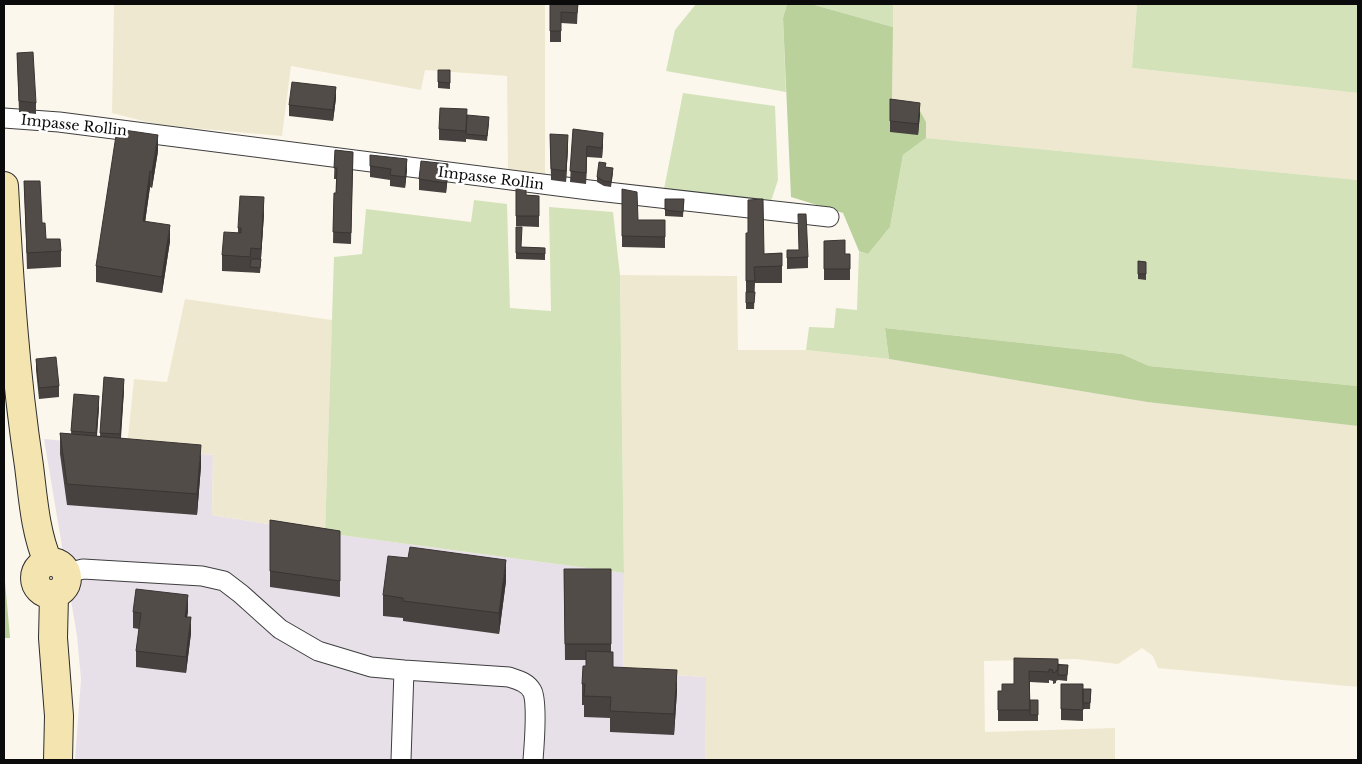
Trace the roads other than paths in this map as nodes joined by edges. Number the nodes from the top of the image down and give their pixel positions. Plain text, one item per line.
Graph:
1 (4, 118) edge
2 (4, 186) edge
3 (829, 217) dead end
4 (57, 576) junction
5 (404, 670) junction
6 (58, 760) edge
7 (401, 760) edge
8 (534, 760) edge

1 - 3 street, Impasse Rollin
2 - 4 main road
4 - 5 street
4 - 6 main road
5 - 7 street
5 - 8 street

